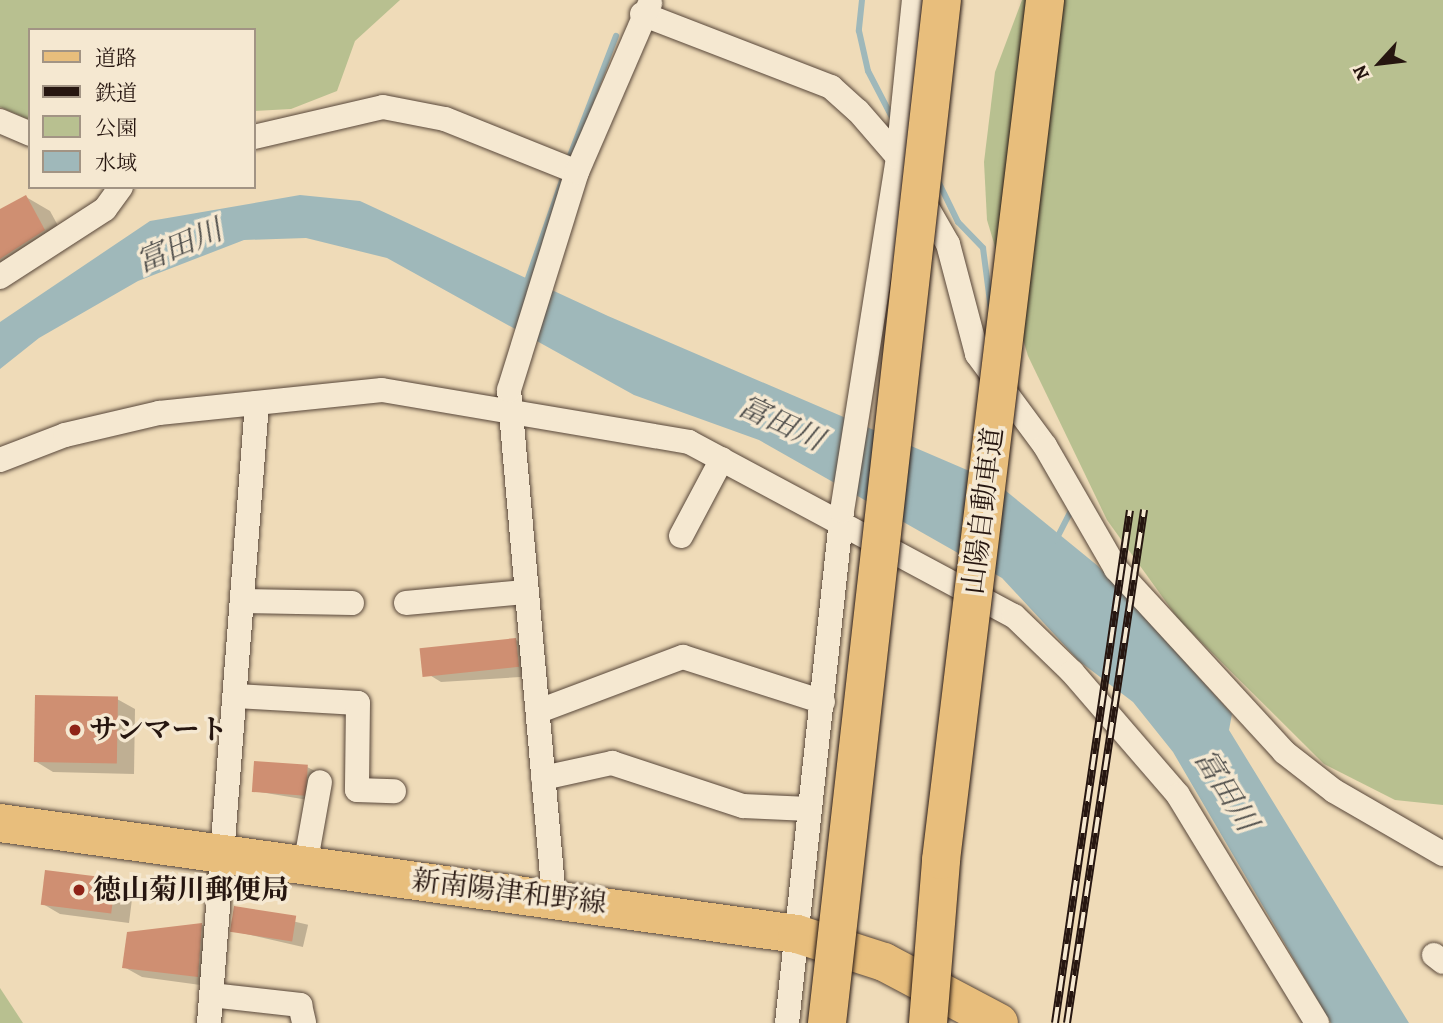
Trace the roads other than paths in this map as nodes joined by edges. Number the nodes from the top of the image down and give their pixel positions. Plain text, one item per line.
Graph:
1 (914, 0) edge
2 (942, 0) edge
3 (1045, 0) edge
4 (647, 7) edge
5 (0, 121) edge
6 (28, 133) edge
7 (256, 137) edge
8 (898, 158) junction
9 (577, 172) junction
10 (120, 189) edge
11 (0, 277) edge
12 (257, 403) junction
13 (509, 413) junction
14 (722, 459) junction
15 (0, 460) edge
16 (841, 518) junction
17 (681, 536) dead end
18 (524, 592) junction
19 (243, 601) junction
20 (352, 603) dead end
21 (406, 603) dead end
22 (236, 696) junction
23 (823, 702) junction
24 (538, 711) junction
25 (543, 778) junction
26 (320, 782) dead end
27 (394, 791) dead end
28 (809, 809) junction
29 (0, 823) edge
30 (223, 854) junction
31 (1443, 854) edge
32 (305, 866) junction
33 (554, 898) junction
34 (797, 934) junction
35 (211, 995) junction
36 (956, 1010) edge
37 (209, 1023) edge
38 (304, 1023) edge
39 (787, 1023) edge
40 (827, 1023) edge
41 (928, 1023) edge
42 (999, 1023) edge
43 (1317, 1023) edge

1 - 8 street
2 - 40 main road, bridge
3 - 41 main road, 山陽自動車道, bridge
4 - 8 street
4 - 9 street
5 - 6 street
7 - 9 street
8 - 16 street
8 - 31 street
9 - 13 street
10 - 11 street
12 - 13 street
12 - 15 street
12 - 19 street
13 - 14 street
13 - 18 street
14 - 16 street
14 - 17 street
16 - 23 street
16 - 43 street
18 - 21 street
18 - 24 street
19 - 20 street
19 - 22 street
22 - 27 street
22 - 30 street
23 - 24 street
23 - 28 street
24 - 25 street
25 - 28 street
25 - 33 street
26 - 32 street
28 - 34 street
29 - 30 main road, 新南陽津和野線
30 - 32 main road, 新南陽津和野線
30 - 35 street
32 - 33 main road, 新南陽津和野線
33 - 34 main road, 新南陽津和野線
34 - 36 main road, 新南陽津和野線
34 - 39 street
35 - 37 street
35 - 38 street
36 - 42 main road, 新南陽津和野線

